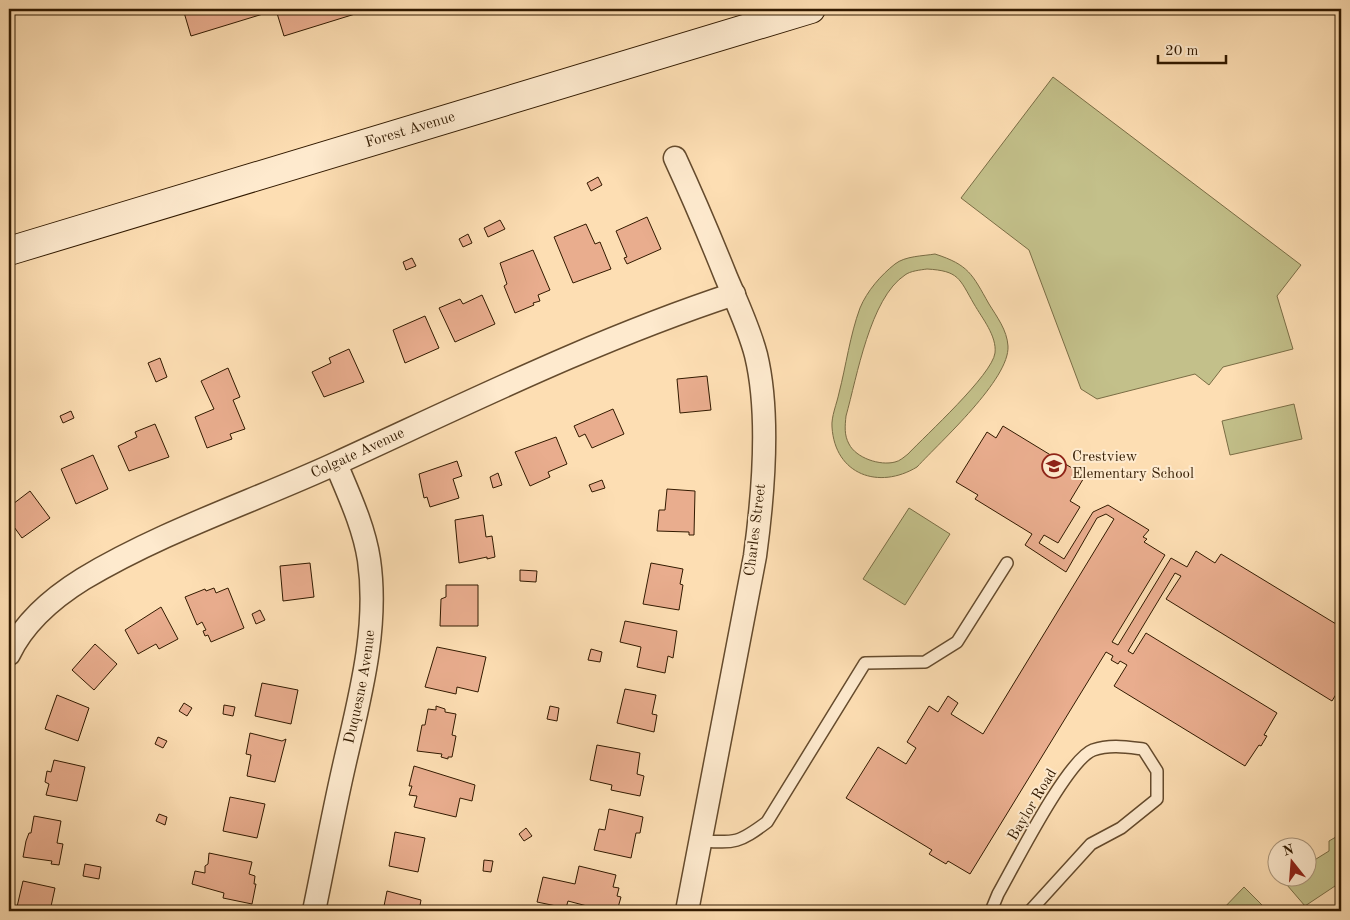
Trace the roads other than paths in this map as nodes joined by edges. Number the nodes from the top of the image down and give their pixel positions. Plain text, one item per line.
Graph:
1 (810, 9) edge
2 (675, 158) dead end
3 (9, 251) edge
4 (734, 294) junction
5 (336, 464) junction
6 (1008, 563) dead end
7 (9, 654) edge
8 (701, 841) junction
9 (314, 911) edge
10 (687, 911) edge
11 (991, 911) edge
12 (1030, 911) edge

1 - 3 main road, Forest Avenue
2 - 4 street, Charles Street
4 - 5 street, Colgate Avenue
4 - 8 street, Charles Street
5 - 7 street, Colgate Avenue
5 - 9 street, Duquesne Avenue
6 - 8 lane
8 - 10 street, Charles Street
11 - 12 lane, Baylor Road

